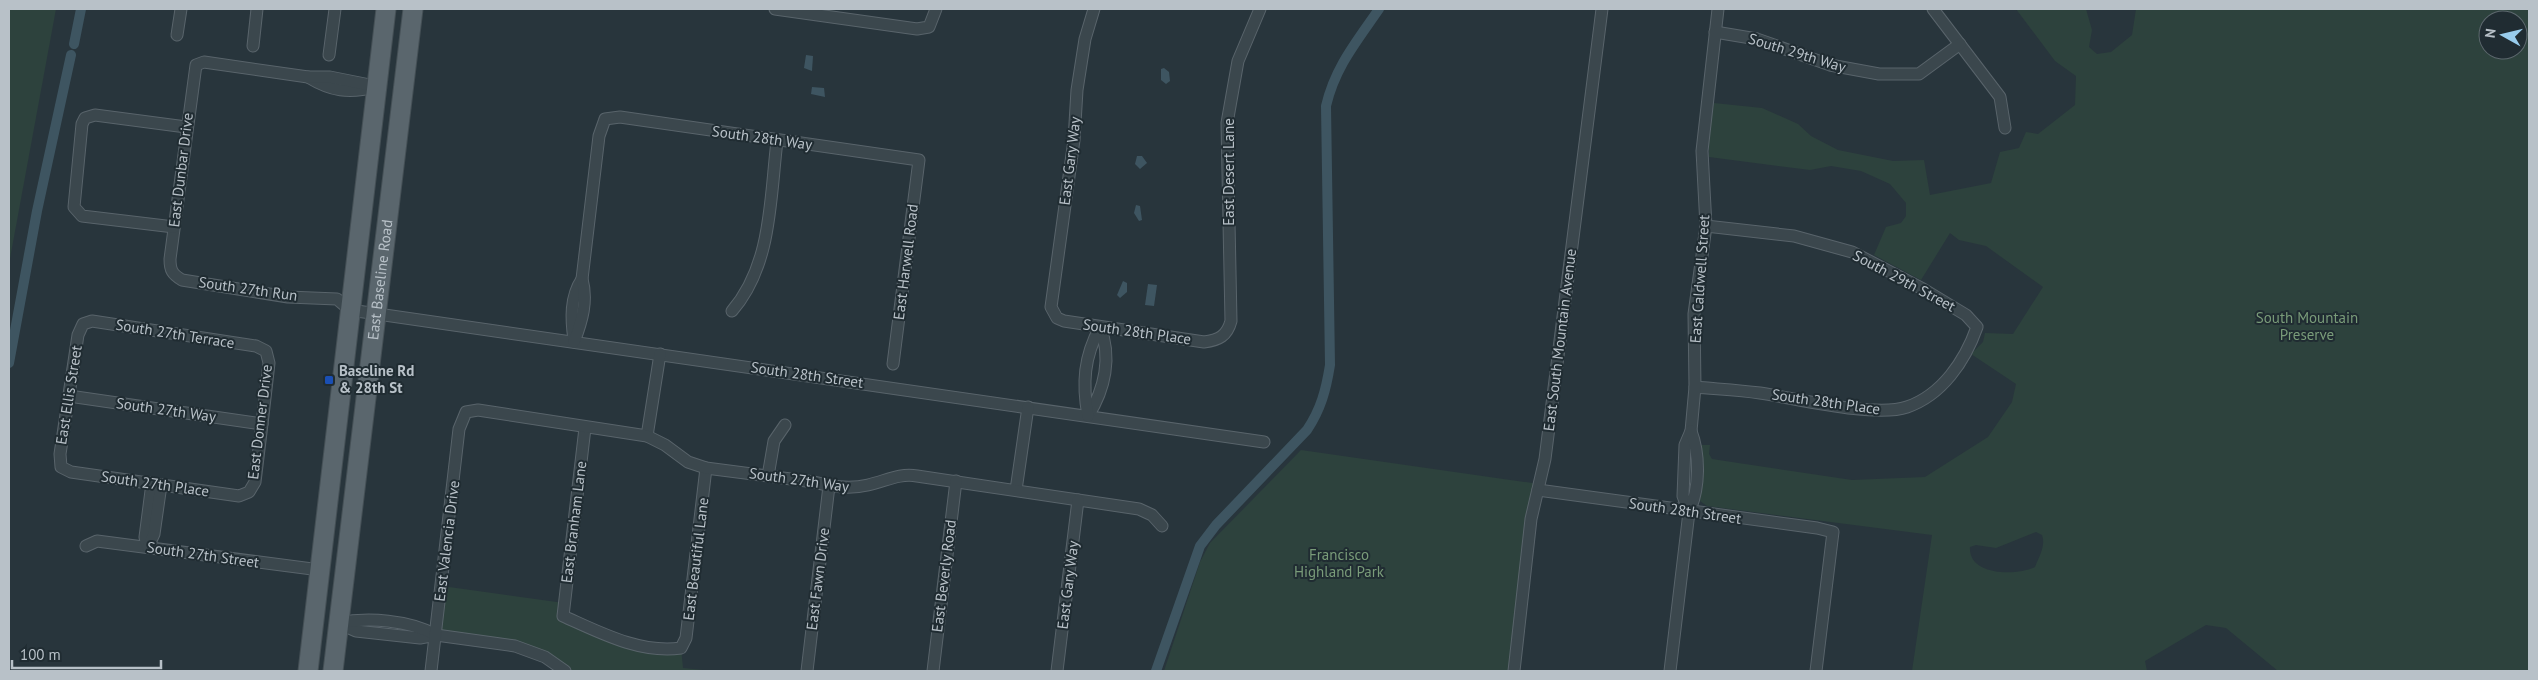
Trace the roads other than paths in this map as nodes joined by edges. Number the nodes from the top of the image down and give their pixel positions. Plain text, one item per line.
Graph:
1 (181, 9) edge
2 (257, 9) edge
3 (334, 9) edge
4 (386, 9) edge
5 (413, 9) edge
6 (775, 9) edge
7 (936, 9) edge
8 (1094, 9) edge
9 (1260, 9) edge
10 (1602, 9) edge
11 (1718, 9) edge
12 (1933, 9) edge
13 (806, 11) edge
14 (1715, 32) junction
15 (177, 35) dead end
16 (1960, 44) junction
17 (253, 46) dead end
18 (329, 55) dead end
19 (376, 86) junction
20 (186, 127) junction
21 (2005, 128) dead end
22 (777, 141) junction
23 (919, 160) joint
24 (392, 174) junction
25 (1706, 226) junction
26 (174, 227) junction
27 (174, 275) joint
28 (350, 310) junction
29 (732, 311) dead end
30 (376, 313) junction
31 (1054, 314) joint
32 (83, 324) joint
33 (1100, 327) junction
34 (1978, 327) joint
35 (1222, 337) joint
36 (574, 342) junction
37 (266, 351) joint
38 (660, 354) junction
39 (893, 364) dead end
40 (1084, 371) junction
41 (1105, 373) junction
42 (1695, 387) junction
43 (69, 396) junction
44 (1028, 408) junction
45 (466, 412) joint
46 (1088, 416) junction
47 (262, 424) junction
48 (785, 425) dead end
49 (585, 428) junction
50 (647, 436) junction
51 (1264, 442) dead end
52 (61, 467) joint
53 (706, 468) junction
54 (768, 476) junction
55 (956, 481) junction
56 (157, 484) junction
57 (829, 486) junction
58 (1016, 490) junction
59 (1538, 490) junction
60 (249, 492) joint
61 (1078, 500) junction
62 (1689, 512) junction
63 (1162, 526) dead end
64 (86, 546) dead end
65 (148, 547) junction
66 (348, 548) junction
67 (320, 570) junction
68 (338, 623) junction
69 (436, 635) junction
70 (681, 648) joint
71 (311, 650) junction
72 (308, 671) edge
73 (333, 671) edge
74 (431, 671) edge
75 (565, 671) edge
76 (807, 671) edge
77 (932, 671) edge
78 (1057, 671) edge
79 (1514, 671) edge
80 (1670, 671) edge
81 (1816, 671) edge

1 - 15 street
2 - 17 street
3 - 18 street
4 - 19 main road, East Baseline Road
5 - 24 main road, East Baseline Road
6 - 13 street
7 - 13 street
8 - 31 street, East Gary Way
9 - 35 street, East Desert Lane
10 - 59 street, East South Mountain Avenue
11 - 14 street, East Caldwell Street
12 - 16 street
14 - 16 street, South 29th Way
14 - 25 street, East Caldwell Street
16 - 21 street
19 - 20 street, East Dunbar Drive
19 - 24 main road
19 - 28 main road, East Baseline Road
20 - 26 street, East Dunbar Drive
20 - 26 street
22 - 23 street, South 28th Way
22 - 29 street
22 - 36 street, South 28th Way
23 - 39 street, East Harwell Road
24 - 30 main road, East Baseline Road
25 - 34 street, South 29th Street
25 - 42 street, East Caldwell Street
26 - 27 street, East Dunbar Drive
27 - 28 street, South 27th Run
28 - 30 street, South 28th Street
28 - 67 main road, East Baseline Road
30 - 36 street, South 28th Street
30 - 66 main road, East Baseline Road
31 - 33 street, South 28th Place
32 - 37 street, South 27th Terrace
32 - 43 street, East Ellis Street
33 - 35 street, South 28th Place
33 - 40 street
33 - 41 street
34 - 42 street, South 28th Place
36 - 38 street, South 28th Street
37 - 47 street, East Donner Drive
38 - 44 street, South 28th Street
38 - 50 street
40 - 41 street
40 - 46 street
41 - 46 street
42 - 62 street, East Caldwell Street
43 - 47 street, South 27th Way
43 - 52 street, East Ellis Street
44 - 46 street, South 28th Street
44 - 58 street
45 - 49 street, South 27th Way
45 - 69 street, East Valencia Drive
46 - 51 street, South 28th Street
47 - 60 street, East Donner Drive
48 - 54 street
49 - 50 street, South 27th Way
49 - 70 street, East Branham Lane
50 - 53 street, South 27th Way
52 - 56 street, South 27th Place
53 - 54 street, South 27th Way
53 - 70 street, East Beautiful Lane
54 - 57 street, South 27th Way
55 - 57 street, South 27th Way
55 - 58 street, South 27th Way
55 - 77 street, East Beverly Road
56 - 60 street, South 27th Place
56 - 65 street
57 - 76 street, East Fawn Drive
58 - 61 street, South 27th Way
59 - 62 street, South 28th Street
59 - 79 street, East South Mountain Avenue
61 - 63 street, South 27th Way
61 - 78 street, East Gary Way
62 - 80 street, East Caldwell Street
62 - 81 street, South 28th Street
64 - 65 street, South 27th Street
65 - 67 street, South 27th Street
66 - 67 main road
66 - 68 main road, East Baseline Road
67 - 68 main road
67 - 71 main road, East Baseline Road
68 - 69 street
68 - 71 main road
68 - 73 main road, East Baseline Road
69 - 74 street, East Valencia Drive
69 - 75 street
71 - 72 main road, East Baseline Road

